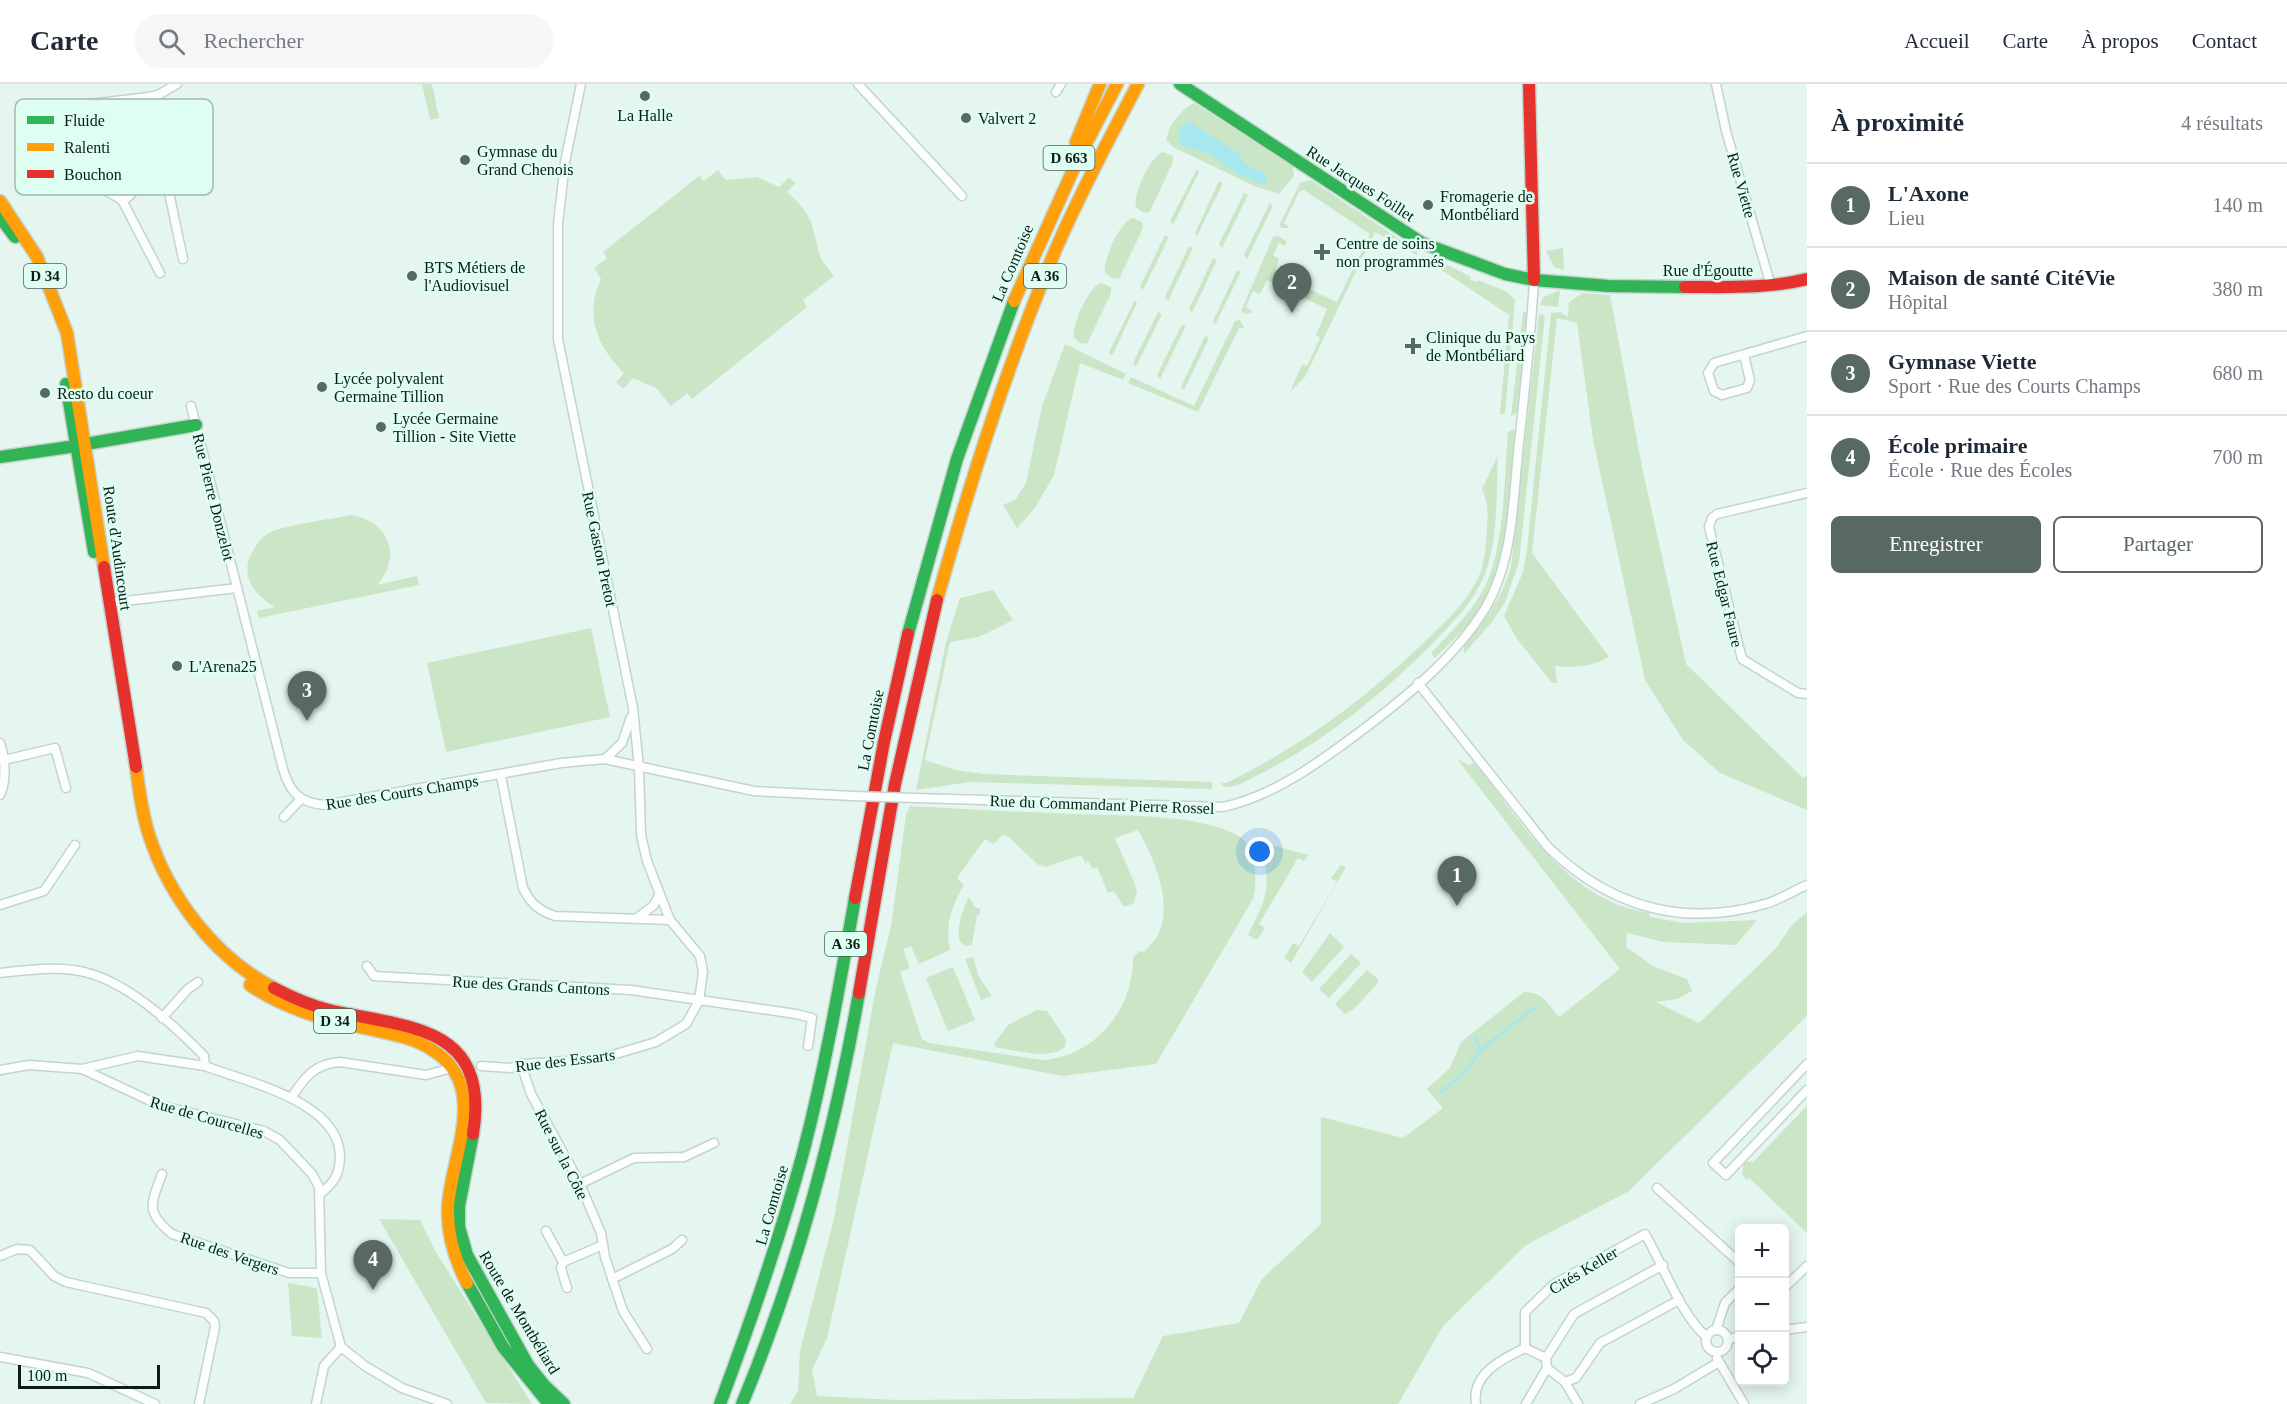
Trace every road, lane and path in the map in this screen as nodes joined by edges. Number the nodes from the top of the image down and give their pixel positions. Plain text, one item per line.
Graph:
1 (177, 84) edge
2 (581, 84) edge
3 (858, 84) edge
4 (1061, 84) edge
5 (1100, 84) edge
6 (1117, 84) edge
7 (1138, 84) edge
8 (1180, 84) edge
9 (1529, 84) edge
10 (1716, 84) edge
11 (1056, 92) dead end
12 (149, 97) joint
13 (132, 99) edge
14 (112, 195) edge
15 (131, 195) edge
16 (169, 195) edge
17 (962, 196) dead end
18 (0, 201) edge
19 (123, 202) junction
20 (0, 217) edge
21 (1042, 234) junction
22 (183, 259) dead end
23 (160, 273) dead end
24 (1807, 279) edge
25 (1534, 280) junction
26 (1609, 286) joint
27 (1771, 286) junction
28 (1807, 336) edge
29 (1744, 355) junction
30 (191, 406) dead end
31 (196, 425) junction
32 (81, 445) junction
33 (0, 457) edge
34 (1807, 493) edge
35 (237, 588) junction
36 (108, 603) junction
37 (1418, 683) junction
38 (1807, 694) edge
39 (633, 708) junction
40 (0, 743) edge
41 (605, 759) junction
42 (4, 760) junction
43 (639, 767) junction
44 (501, 776) junction
45 (66, 788) dead end
46 (0, 795) edge
47 (300, 800) junction
48 (284, 817) dead end
49 (75, 845) dead end
50 (1807, 885) edge
51 (659, 895) junction
52 (0, 905) edge
53 (180, 906) junction
54 (636, 919) junction
55 (670, 920) junction
56 (367, 966) dead end
57 (0, 973) edge
58 (198, 982) dead end
59 (699, 1001) junction
60 (162, 1018) junction
61 (808, 1046) dead end
62 (521, 1064) junction
63 (1807, 1064) edge
64 (205, 1066) junction
65 (481, 1066) dead end
66 (452, 1068) junction
67 (82, 1069) junction
68 (0, 1070) edge
69 (1807, 1090) edge
70 (291, 1098) junction
71 (714, 1143) dead end
72 (162, 1174) dead end
73 (580, 1184) junction
74 (1657, 1188) dead end
75 (320, 1194) junction
76 (546, 1232) dead end
77 (681, 1240) dead end
78 (603, 1245) junction
79 (0, 1256) edge
80 (1735, 1258) edge
81 (563, 1262) junction
82 (1663, 1265) junction
83 (1807, 1266) edge
84 (321, 1273) junction
85 (612, 1279) junction
86 (1789, 1284) edge
87 (567, 1288) dead end
88 (1735, 1293) edge
89 (1679, 1300) junction
90 (1807, 1327) edge
91 (1789, 1329) edge
92 (1716, 1330) junction
93 (1707, 1337) junction
94 (1735, 1338) edge
95 (1728, 1339) junction
96 (769, 1341) junction
97 (341, 1347) junction
98 (647, 1348) dead end
99 (1525, 1348) junction
100 (1715, 1352) junction
101 (0, 1357) edge
102 (1719, 1362) junction
103 (1546, 1363) junction
104 (1565, 1382) junction
105 (155, 1404) edge
106 (199, 1404) edge
107 (315, 1404) edge
108 (447, 1404) edge
109 (549, 1404) edge
110 (564, 1404) edge
111 (720, 1404) edge
112 (742, 1404) edge
113 (752, 1404) edge
114 (1476, 1404) edge
115 (1526, 1404) edge
116 (1578, 1404) edge
117 (1640, 1404) edge
118 (1744, 1404) edge

1 - 12 street
2 - 39 street, Rue Gaston Pretot
3 - 17 street
4 - 11 street
5 - 21 main road, D 663
6 - 21 main road, La Comtoise / A 36
7 - 96 main road, A 36
8 - 25 main road, Rue Jacques Foillet
9 - 25 main road
10 - 27 street, Rue Viette
12 - 13 street
14 - 19 street
15 - 19 street
16 - 22 street
18 - 32 main road, Route d'Audincourt / D 34
19 - 23 street
20 - 32 main road, Route d'Audincourt / D 34
21 - 111 main road, La Comtoise / A 36
24 - 27 main road, Rue d'Égoutte
25 - 26 main road, Rue Jacques Foillet
25 - 37 street, Rue du Commandant Pierre Rossel
26 - 27 main road, Rue d'Égoutte
28 - 29 street
29 - 29 street
30 - 31 street, Rue Pierre Donzelot
31 - 32 main road
31 - 35 street, Rue Pierre Donzelot
32 - 33 main road
32 - 36 main road, Route d'Audincourt / D 34
32 - 53 main road, Route d'Audincourt / D 34
34 - 38 street, Rue Edgar Faure
35 - 36 street
35 - 47 street
36 - 53 main road, Route d'Audincourt / D 34
37 - 43 street, Rue du Commandant Pierre Rossel, bridge
37 - 50 street
39 - 41 street
39 - 43 street, Rue Gaston Pretot
40 - 42 street
41 - 43 street, Rue des Courts Champs
41 - 44 street, Rue des Courts Champs
42 - 45 street
42 - 46 street
43 - 51 street, Rue Gaston Pretot
44 - 47 street, Rue des Courts Champs
44 - 54 street
47 - 48 street
49 - 52 street
51 - 54 street
51 - 55 street, Rue Gaston Pretot
53 - 66 main road, Route de Montbéliard / D 34
53 - 110 main road, Route de Montbéliard / D 34
54 - 55 street
55 - 59 street, Rue Gaston Pretot
56 - 59 street, Rue des Grands Cantons
57 - 60 street
58 - 60 street
59 - 61 street
59 - 62 street, Rue des Essarts
60 - 64 street
62 - 65 street, Rue des Essarts
62 - 73 street, Rue sur la Côte
63 - 69 street
64 - 67 street
64 - 70 street
66 - 70 street
66 - 109 main road, Route de Montbéliard / D 34
67 - 68 street, Rue de Courcelles
67 - 75 street, Rue de Courcelles
70 - 75 street
71 - 73 street
72 - 84 street, Rue des Vergers
73 - 78 street, Rue sur la Côte
74 - 80 street
75 - 84 street
76 - 81 street
77 - 85 street
78 - 81 street
78 - 85 street, Rue sur la Côte
79 - 106 street
81 - 87 street
82 - 89 street, Cités Keller
82 - 99 street, Cités Keller
82 - 103 street, Cités Keller
83 - 86 street
84 - 97 street
85 - 98 street, Rue sur la Côte
88 - 92 street
89 - 93 street, Cités Keller
89 - 104 street
90 - 91 street
92 - 93 street
92 - 95 street
93 - 100 street
94 - 95 street
95 - 100 street
96 - 112 main road, A 36
96 - 113 main road, A 36
97 - 107 street
97 - 108 street
99 - 103 street
99 - 114 street
100 - 102 street
101 - 105 street
102 - 117 street
102 - 118 street
103 - 104 street
103 - 115 street, Cités Keller
104 - 116 street

